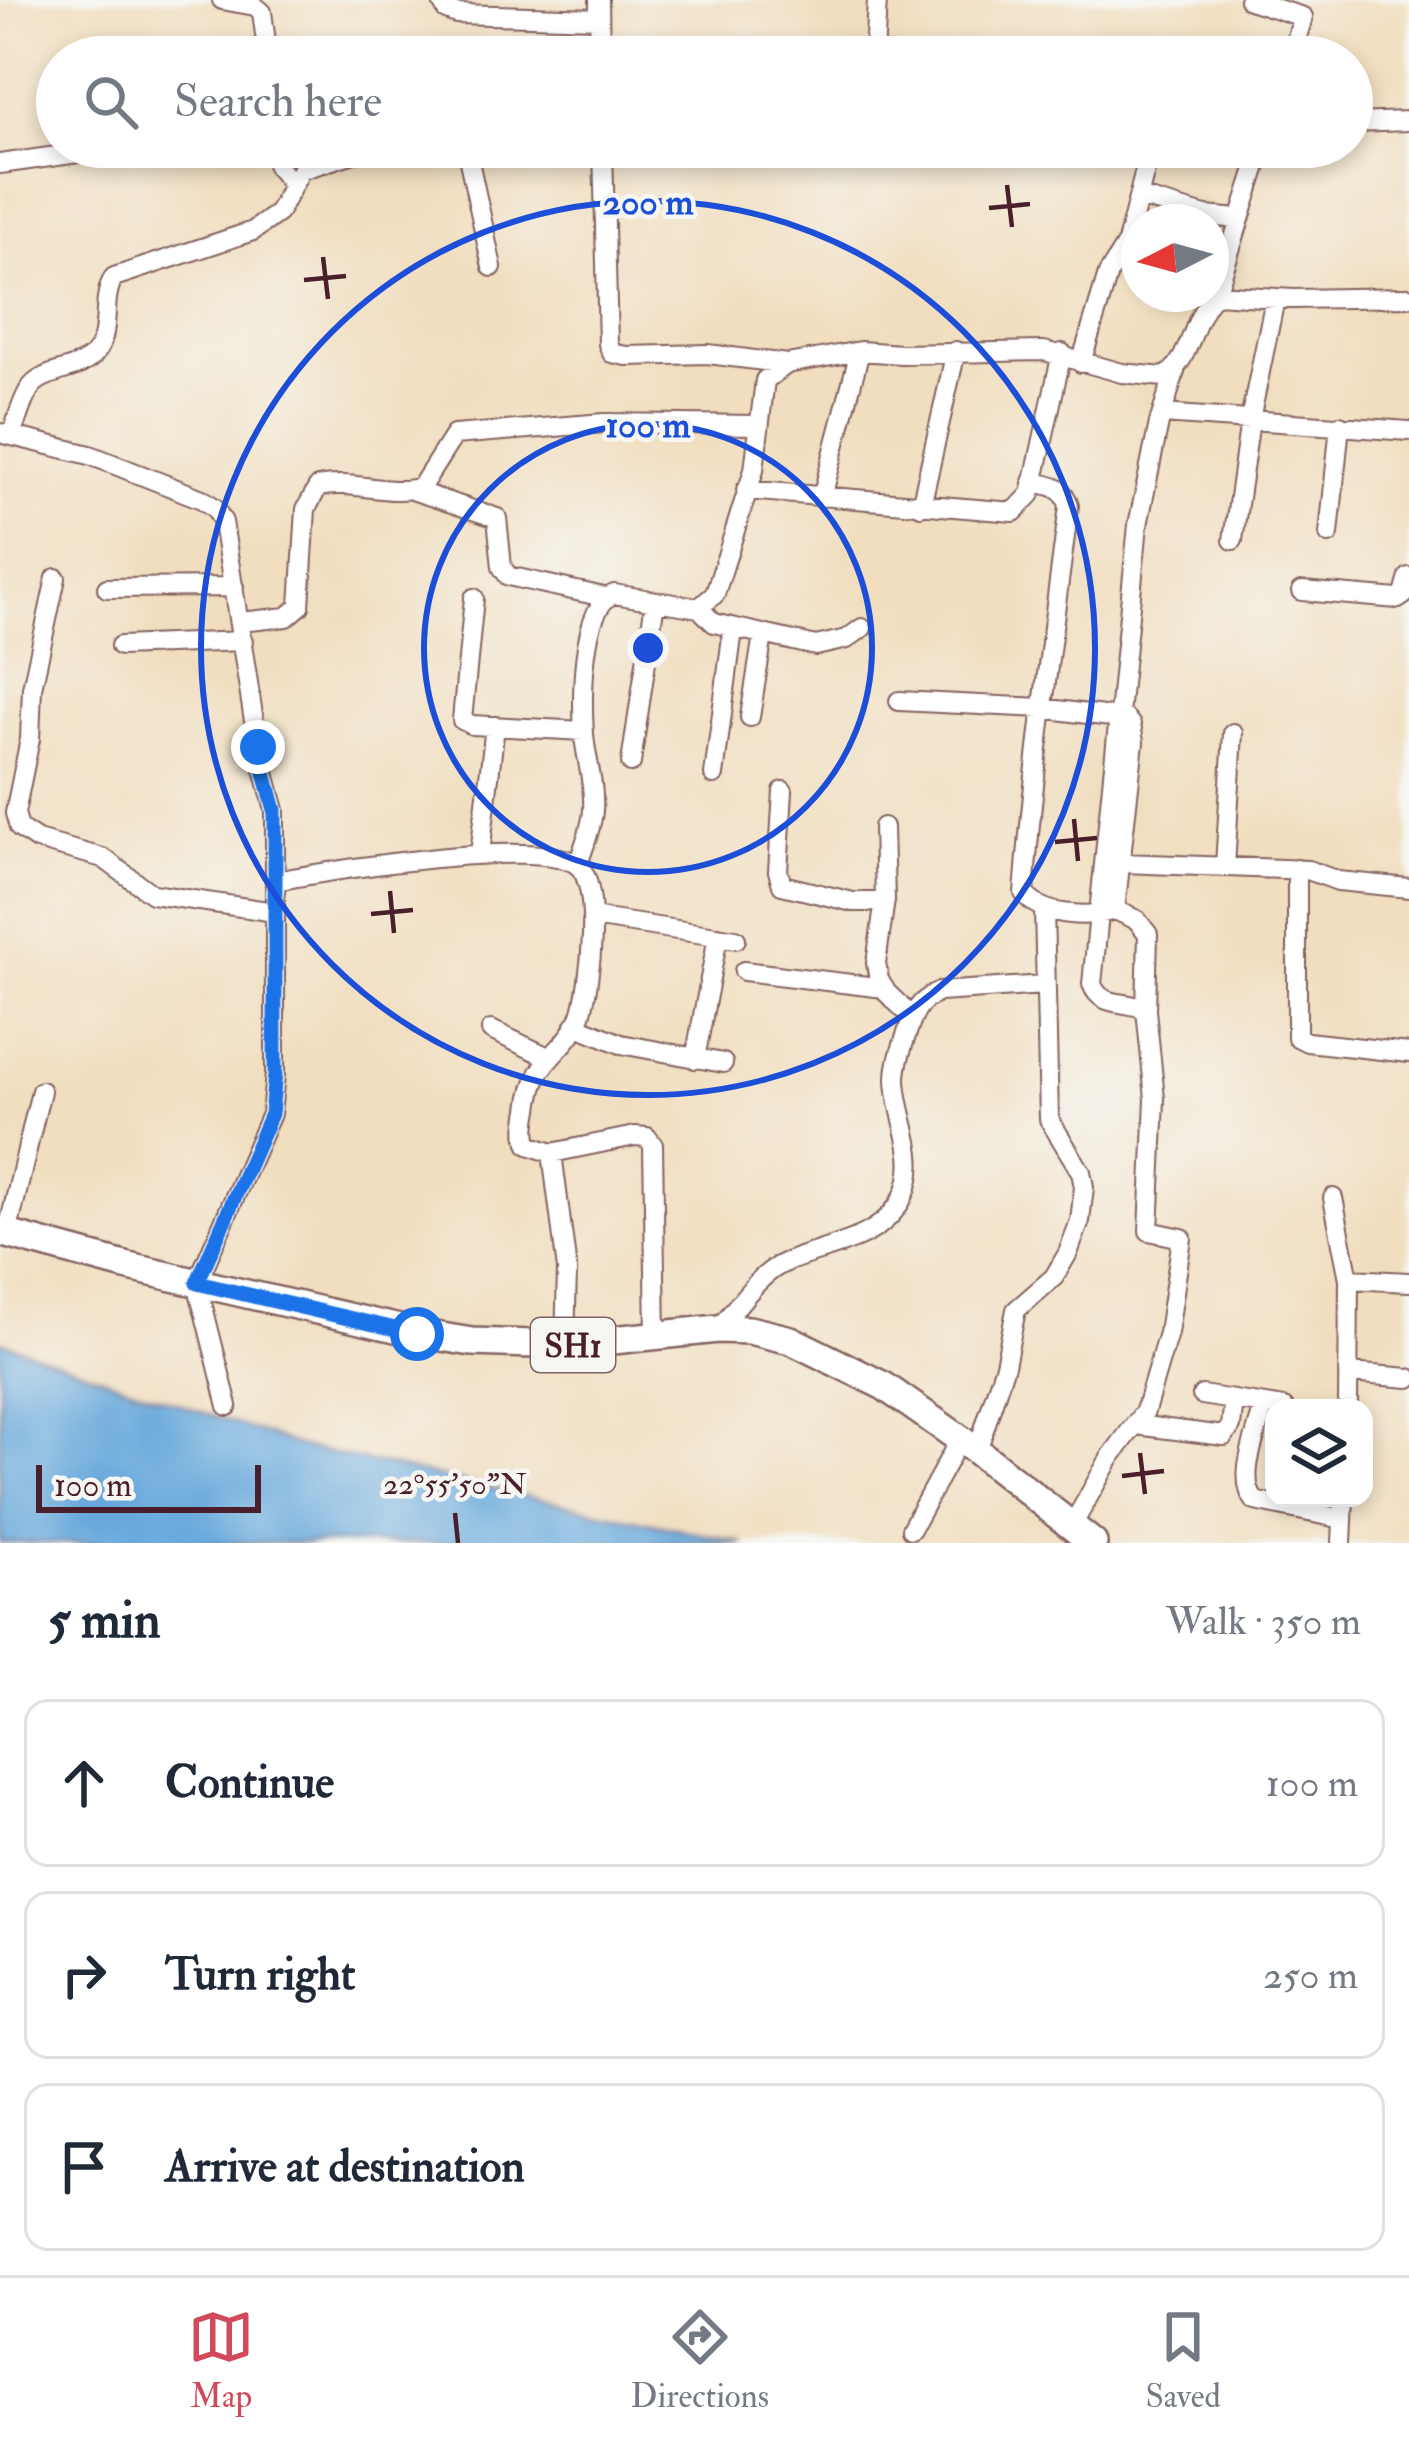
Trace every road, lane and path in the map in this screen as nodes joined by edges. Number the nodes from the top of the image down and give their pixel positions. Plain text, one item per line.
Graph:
1 (222, 0) edge
2 (442, 0) edge
3 (877, 0) edge
4 (1249, 0) edge
5 (1304, 8) edge
6 (599, 9) edge
7 (265, 36) edge
8 (875, 36) edge
9 (1409, 122) edge
10 (1373, 123) edge
11 (36, 159) edge
12 (0, 164) edge
13 (279, 168) edge
14 (305, 168) edge
15 (471, 168) edge
16 (604, 168) edge
17 (1146, 168) edge
18 (1256, 168) edge
19 (293, 185) junction
20 (1139, 196) junction
21 (1239, 219) junction
22 (1229, 252) edge
23 (492, 267) dead end
24 (1229, 295) edge
25 (1409, 297) edge
26 (1275, 299) junction
27 (1202, 312) edge
28 (860, 351) junction
29 (956, 351) junction
30 (1062, 353) junction
31 (1081, 363) junction
32 (787, 364) junction
33 (1175, 372) junction
34 (1162, 414) junction
35 (1250, 420) junction
36 (758, 425) junction
37 (1340, 425) junction
38 (1409, 431) edge
39 (6, 434) edge
40 (1034, 482) junction
41 (412, 490) junction
42 (746, 490) junction
43 (822, 497) junction
44 (921, 506) junction
45 (1329, 534) dead end
46 (1233, 540) dead end
47 (1409, 577) edge
48 (56, 578) dead end
49 (234, 587) junction
50 (107, 588) dead end
51 (1301, 590) dead end
52 (474, 598) dead end
53 (604, 598) junction
54 (655, 601) junction
55 (699, 608) junction
56 (733, 628) junction
57 (862, 628) dead end
58 (241, 631) junction
59 (763, 635) junction
60 (120, 646) dead end
61 (898, 701) dead end
62 (1042, 708) junction
63 (750, 717) dead end
64 (1116, 717) junction
65 (494, 726) junction
66 (584, 731) junction
67 (1233, 733) dead end
68 (631, 764) dead end
69 (714, 775) dead end
70 (0, 783) edge
71 (21, 788) junction
72 (782, 791) dead end
73 (884, 827) dead end
74 (480, 854) junction
75 (1123, 863) junction
76 (578, 865) junction
77 (1225, 867) junction
78 (1298, 869) junction
79 (275, 881) junction
80 (1409, 888) edge
81 (885, 902) junction
82 (1044, 908) junction
83 (275, 913) junction
84 (1105, 913) junction
85 (592, 917) junction
86 (744, 971) dead end
87 (1044, 985) junction
88 (884, 988) junction
89 (1146, 1010) junction
90 (912, 1017) junction
91 (575, 1025) junction
92 (491, 1030) dead end
93 (1409, 1053) edge
94 (548, 1057) junction
95 (695, 1059) junction
96 (723, 1063) dead end
97 (41, 1091) dead end
98 (552, 1154) junction
99 (1334, 1198) dead end
100 (4, 1233) edge
101 (1349, 1279) junction
102 (1409, 1282) edge
103 (197, 1283) junction
104 (718, 1329) junction
105 (656, 1336) junction
106 (565, 1345) junction
107 (1350, 1373) junction
108 (1409, 1378) edge
109 (1202, 1395) dead end
110 (1349, 1399) edge
111 (1234, 1400) junction
112 (1265, 1405) edge
113 (228, 1406) dead end
114 (1136, 1425) junction
115 (1265, 1430) edge
116 (969, 1445) junction
117 (1265, 1504) edge
118 (1279, 1507) edge
119 (1344, 1507) edge
120 (1343, 1520) junction
121 (911, 1529) dead end
122 (1083, 1534) edge
123 (1342, 1543) edge

1 - 7 street
2 - 6 street
3 - 8 street
4 - 5 street
9 - 10 street
11 - 12 street
13 - 19 street
14 - 19 street
15 - 23 street
16 - 32 street
17 - 20 street
18 - 21 street
19 - 39 street
20 - 21 street
20 - 31 street
21 - 22 street
24 - 26 street
25 - 26 street
26 - 35 street
27 - 33 street
28 - 29 street
28 - 32 street
28 - 43 street
29 - 30 street
29 - 44 street
30 - 31 street
30 - 40 street
31 - 33 street
32 - 36 street
33 - 34 street
34 - 35 street
34 - 64 street
35 - 37 street
35 - 46 street
36 - 41 street
36 - 42 street
37 - 38 street
37 - 45 street
39 - 49 street
40 - 44 street
40 - 62 street
41 - 53 street
41 - 58 street
42 - 43 street
42 - 55 street
43 - 44 street
47 - 51 street
48 - 71 street
49 - 50 street
49 - 58 street
52 - 65 street
53 - 54 street
53 - 66 street
54 - 55 street
54 - 68 street
55 - 56 street
56 - 59 street
56 - 69 street
57 - 59 street
58 - 60 street
58 - 79 street
59 - 63 street
61 - 62 street
62 - 64 street
62 - 82 street
64 - 75 street
64 - 84 street
65 - 66 street
65 - 74 street
66 - 76 street
67 - 77 street
70 - 71 street
71 - 83 street
72 - 81 street
73 - 81 street
74 - 76 street
74 - 79 street
75 - 77 street
75 - 84 street
76 - 85 street
77 - 78 street
78 - 80 street
78 - 93 street
79 - 83 street
81 - 88 street
82 - 84 street
82 - 87 street
83 - 103 street
84 - 89 street
84 - 89 street
85 - 91 street
85 - 95 street
86 - 88 street
87 - 90 street
87 - 116 street
88 - 90 street
89 - 114 street
90 - 104 street
91 - 94 street
91 - 95 street
92 - 94 street
94 - 98 street
95 - 96 street
97 - 100 street
98 - 105 street
98 - 106 street
99 - 101 street
100 - 103 main road, SH1
101 - 102 street
101 - 107 street
103 - 106 main road, SH1
103 - 113 street
104 - 105 main road, SH1
104 - 116 main road, SH1
105 - 106 main road, SH1
107 - 108 street
107 - 110 street
109 - 111 street
111 - 112 street
111 - 114 street
114 - 122 street
115 - 117 street
116 - 121 street
116 - 122 main road, SH1
118 - 120 street
119 - 120 street
120 - 123 street

